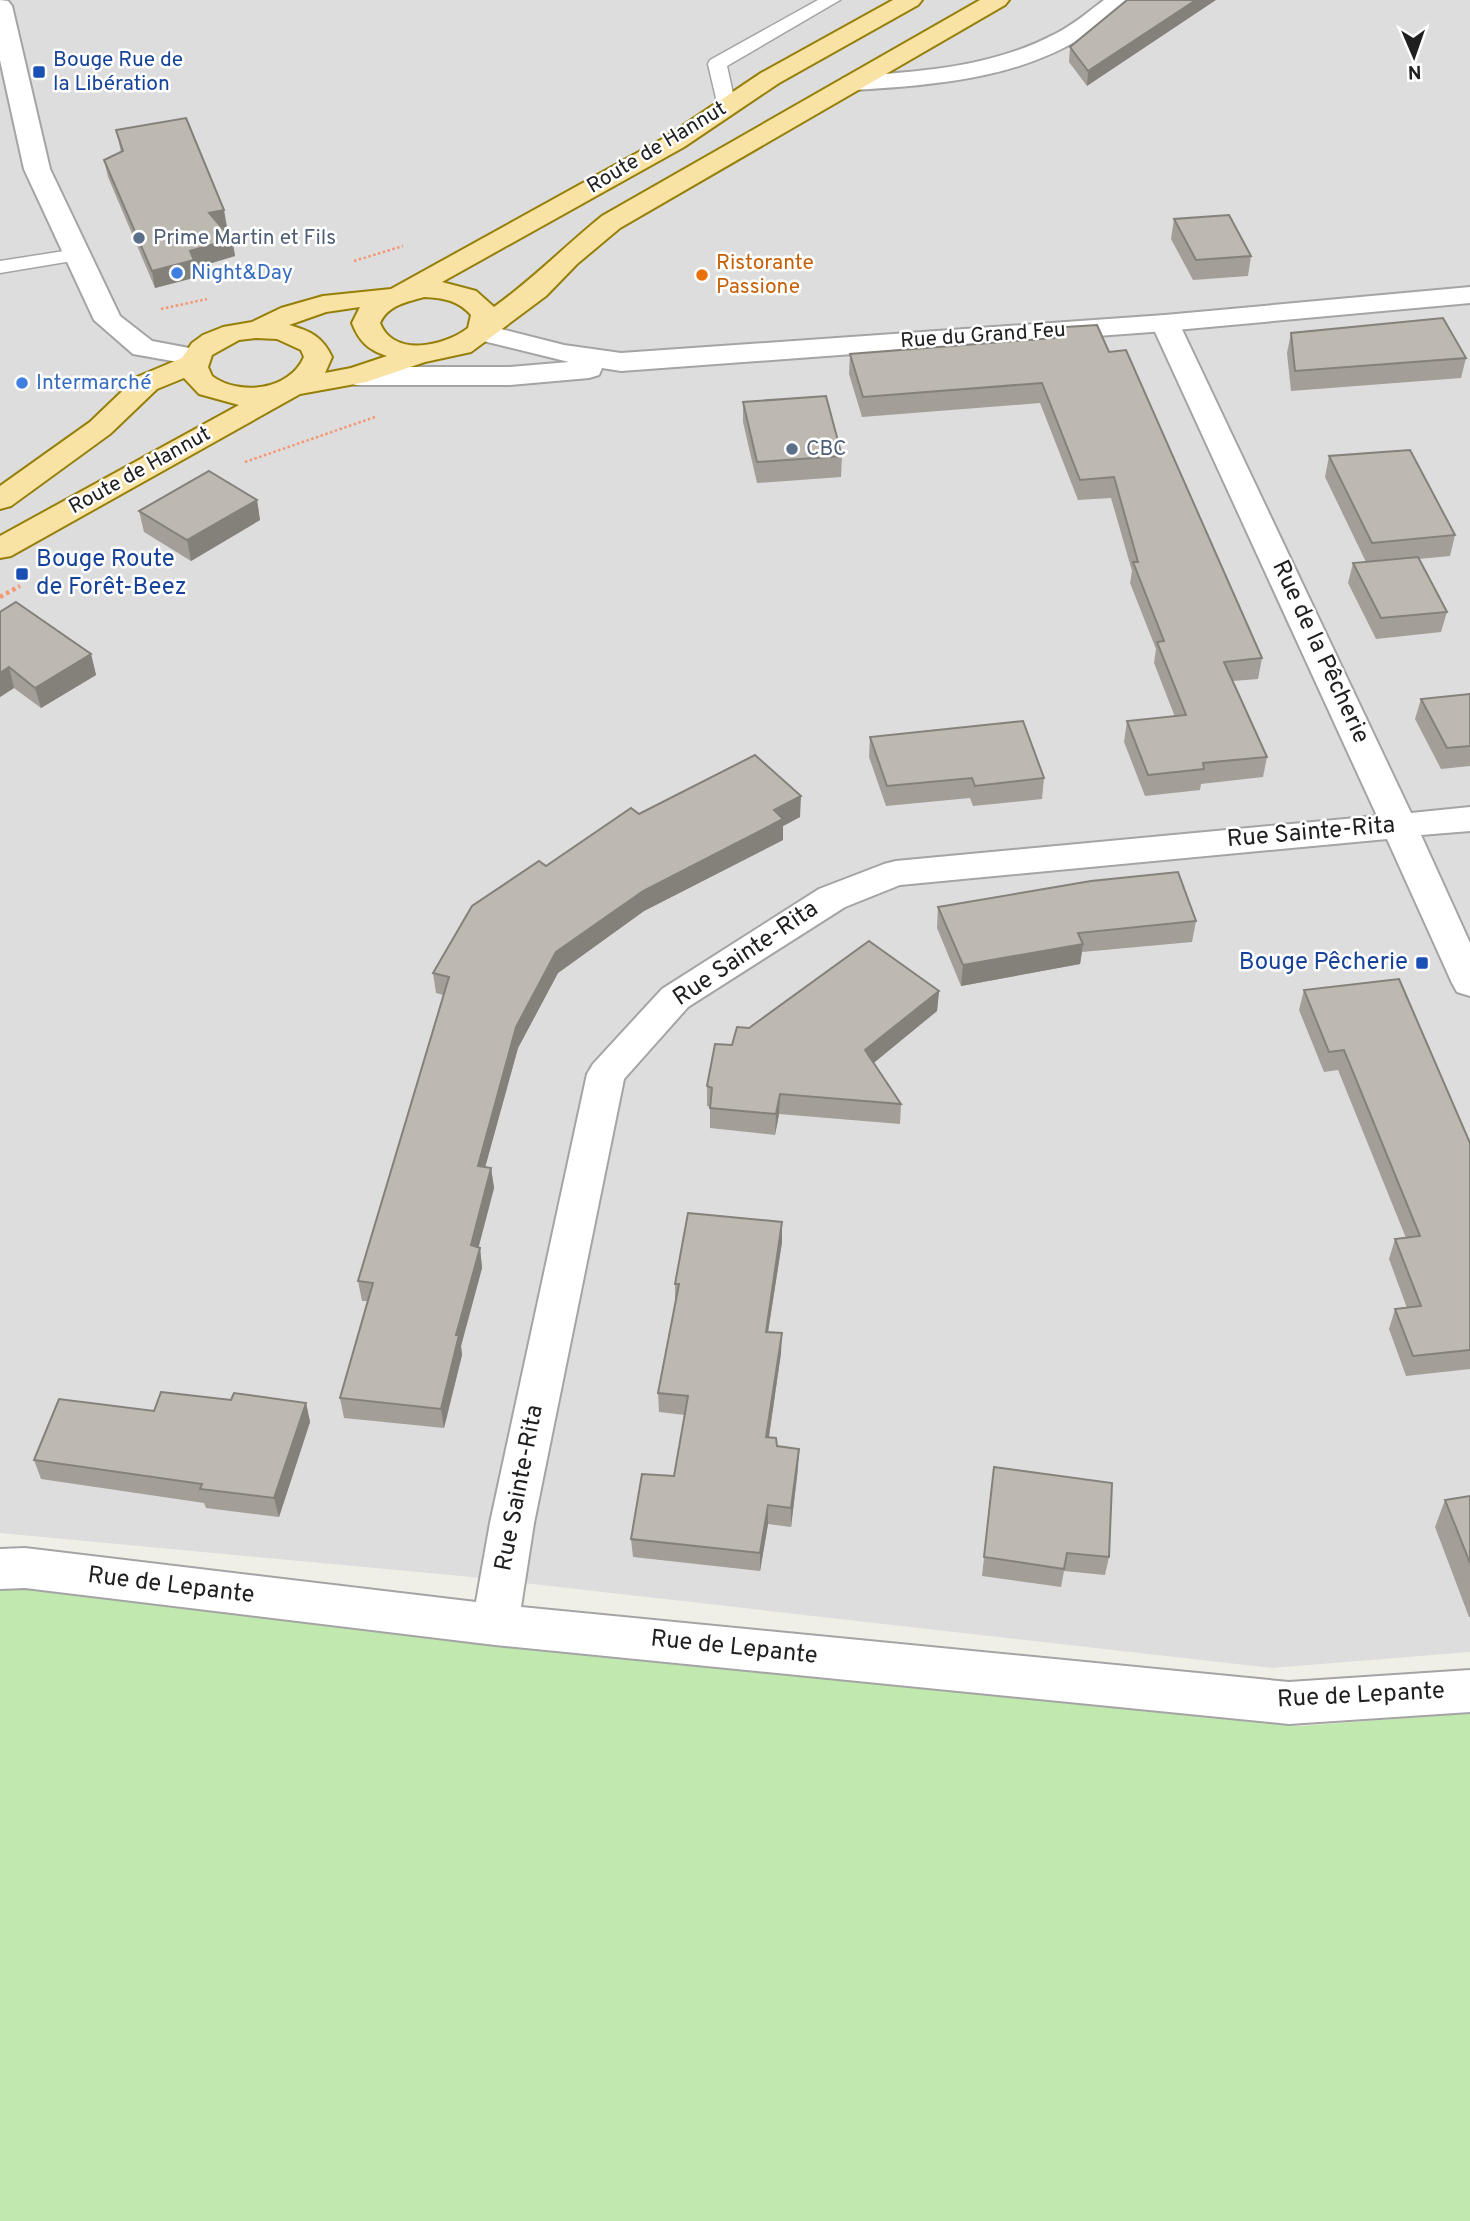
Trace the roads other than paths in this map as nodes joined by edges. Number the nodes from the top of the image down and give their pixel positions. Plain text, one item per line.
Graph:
1 (831, 0) edge
2 (910, 0) edge
3 (996, 0) edge
4 (1119, 0) edge
5 (0, 6) edge
6 (852, 83) junction
7 (726, 107) junction
8 (77, 255) junction
9 (0, 267) edge
10 (397, 295) junction
11 (1470, 295) edge
12 (1165, 323) junction
13 (259, 329) junction
14 (482, 330) junction
15 (424, 354) junction
16 (194, 361) junction
17 (621, 362) junction
18 (356, 376) junction
19 (474, 376) junction
20 (286, 390) junction
21 (0, 500) edge
22 (0, 549) edge
23 (1470, 819) edge
24 (1400, 825) junction
25 (1470, 983) edge
26 (0, 1569) edge
27 (495, 1625) junction
28 (1470, 1691) edge

1 - 7 lane
2 - 7 main road, Route de Hannut
3 - 6 main road, Route de Hannut
4 - 6 street, Route de Hannut
5 - 8 street
6 - 14 main road, Route de Hannut
7 - 10 main road, Route de Hannut
8 - 9 lane
8 - 16 street
10 - 13 main road, Route de Hannut
10 - 14 main road, Route de Hannut
10 - 15 main road, Route de Hannut
11 - 12 street, Rue du Grand Feu
12 - 17 street, Rue du Grand Feu
12 - 24 street, Rue de la Pêcherie
13 - 16 main road, Route de Hannut
13 - 20 main road, Route de Hannut
14 - 15 main road, Route de Hannut
14 - 17 street, Rue du Grand Feu
15 - 18 main road, Route de Hannut
15 - 19 street, Rue du Grand Feu
16 - 20 main road, Route de Hannut
16 - 21 main road, Route de Hannut
17 - 19 street, Rue du Grand Feu
18 - 19 street
18 - 20 main road, Route de Hannut
20 - 22 main road, Route de Hannut
23 - 24 street, Rue Sainte-Rita
24 - 25 street, Rue de la Pêcherie
24 - 27 street, Rue Sainte-Rita
26 - 27 street, Rue de Lepante
27 - 28 street, Rue de Lepante

